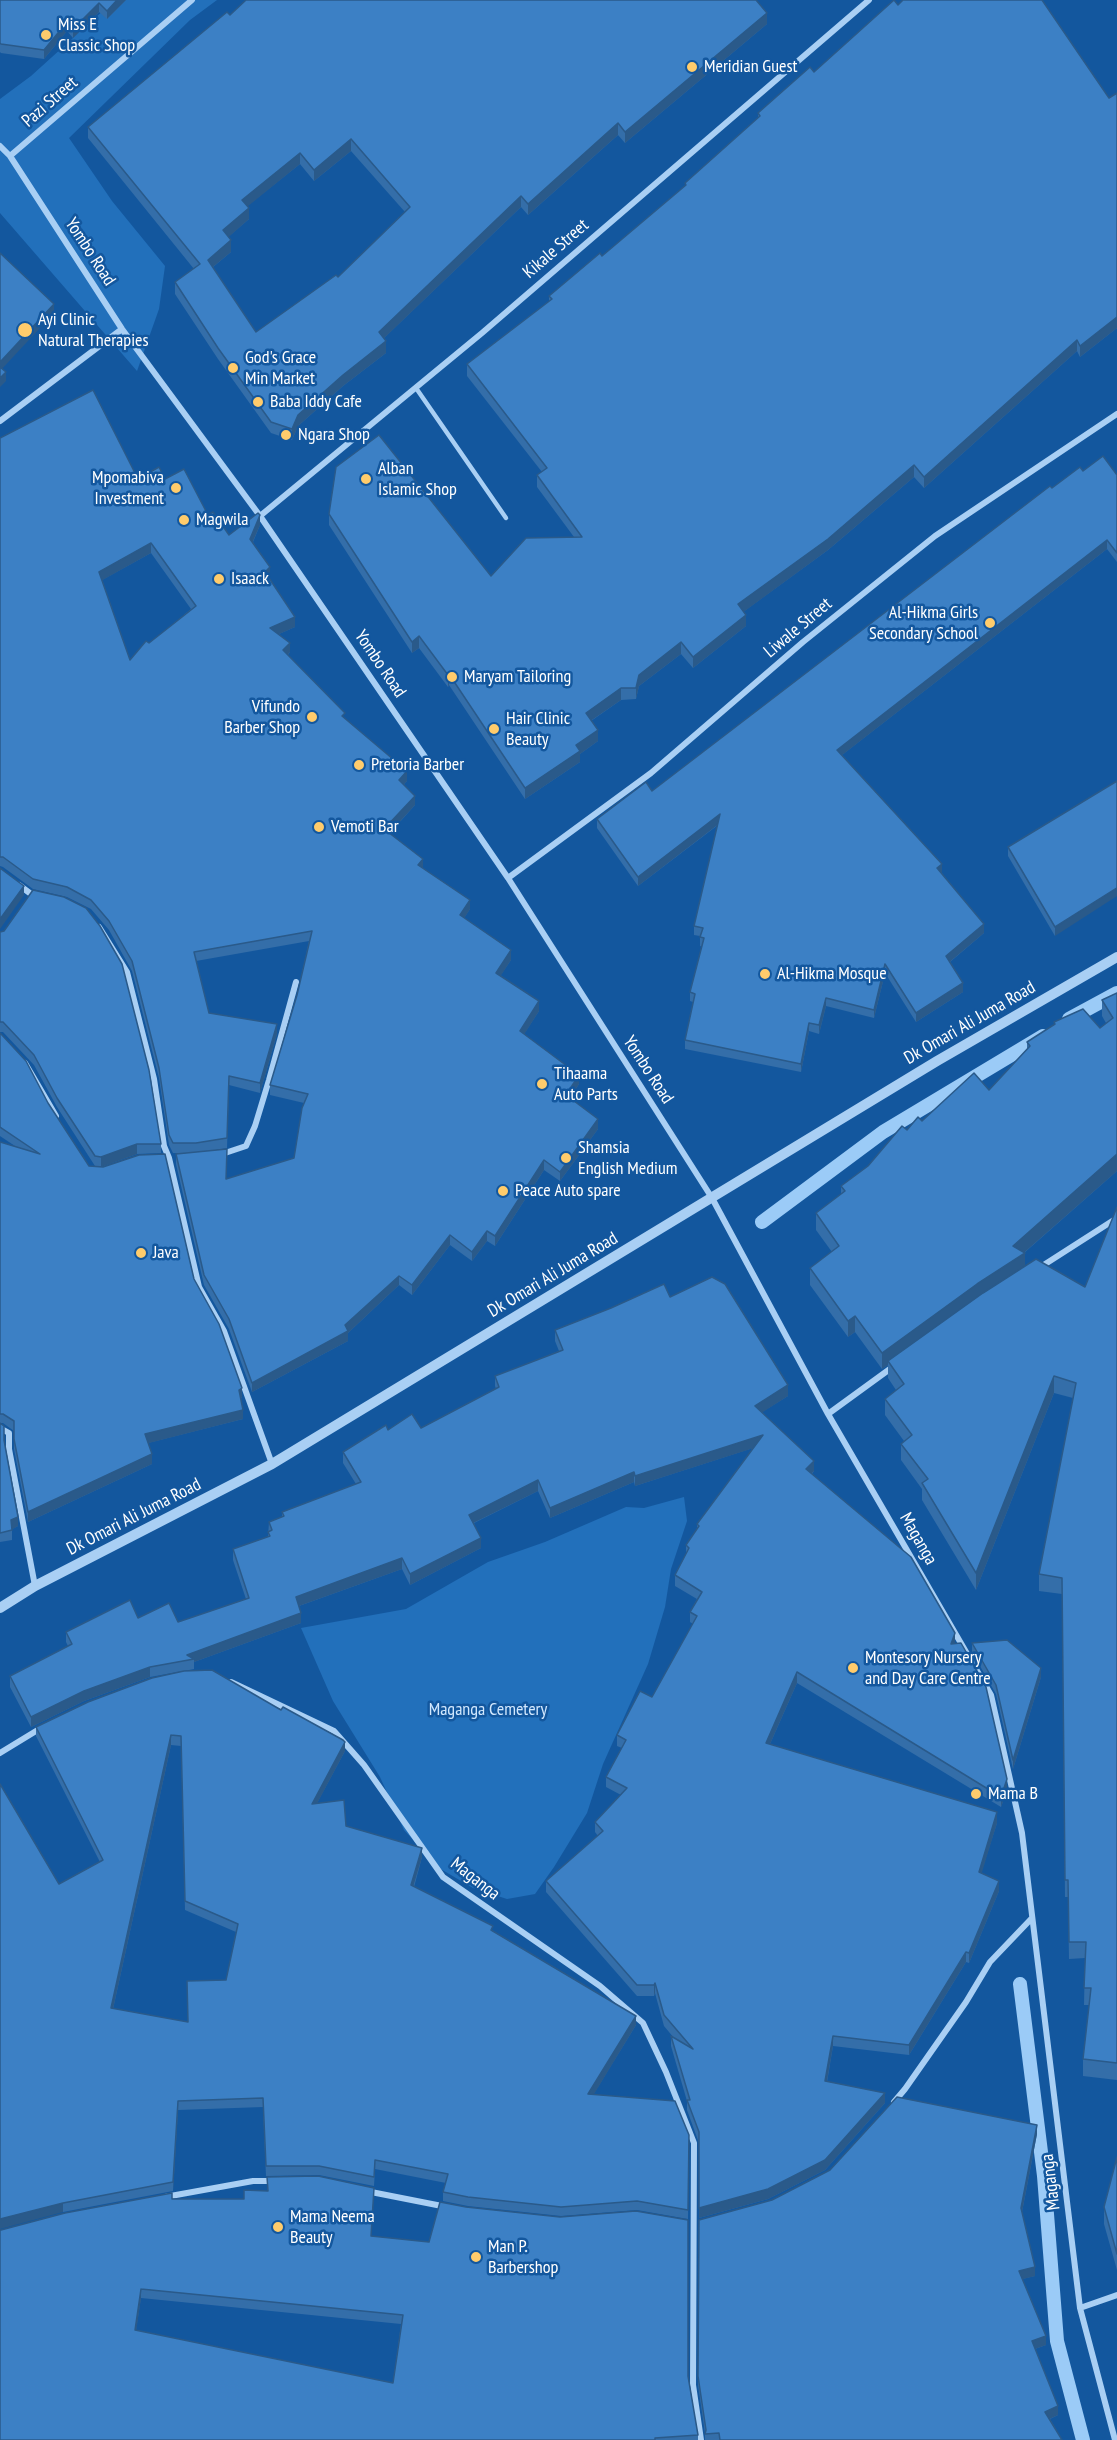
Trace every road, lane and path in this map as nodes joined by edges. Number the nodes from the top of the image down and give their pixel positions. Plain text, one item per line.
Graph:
1 (192, 0) edge
2 (869, 0) edge
3 (0, 146) edge
4 (10, 156) junction
5 (122, 329) junction
6 (416, 388) junction
7 (1117, 414) edge
8 (0, 421) edge
9 (260, 516) junction
10 (506, 518) dead end
11 (508, 878) junction
12 (15, 882) edge
13 (31, 894) junction
14 (48, 898) edge
15 (25, 903) edge
16 (94, 920) edge
17 (1117, 957) edge
18 (296, 982) dead end
19 (22, 1060) edge
20 (58, 1120) edge
21 (206, 1156) edge
22 (159, 1158) edge
23 (169, 1158) junction
24 (178, 1158) edge
25 (712, 1198) junction
26 (1117, 1218) edge
27 (1033, 1272) edge
28 (904, 1359) edge
29 (828, 1414) junction
30 (0, 1428) edge
31 (272, 1464) junction
32 (35, 1586) junction
33 (0, 1608) edge
34 (224, 1678) edge
35 (45, 1726) edge
36 (0, 1752) edge
37 (1032, 1918) junction
38 (890, 2106) edge
39 (286, 2181) edge
40 (362, 2190) edge
41 (157, 2199) edge
42 (457, 2209) edge
43 (704, 2222) edge
44 (681, 2223) edge
45 (693, 2225) junction
46 (1117, 2295) edge
47 (1080, 2308) junction
48 (701, 2440) edge
49 (1115, 2440) edge

1 - 4 street, Pazi Street
2 - 6 street, Kikale Street
3 - 4 street, Yombo Road
4 - 5 street, Yombo Road
5 - 8 street
5 - 9 street, Yombo Road
6 - 9 street, Kikale Street
6 - 10 lane
7 - 11 street, Liwale Street
9 - 11 street, Yombo Road
11 - 25 street, Yombo Road
12 - 13 street
13 - 14 street
13 - 15 street
16 - 23 street
17 - 25 street, Dk Omari Ali Juma Road
18 - 21 street
19 - 20 street
22 - 23 street
23 - 24 street
23 - 31 street
25 - 29 street, Maganga
25 - 31 street, Dk Omari Ali Juma Road
26 - 27 street
28 - 29 street
29 - 37 street, Maganga
30 - 32 street
31 - 32 street, Dk Omari Ali Juma Road
32 - 33 street, Dk Omari Ali Juma Road
34 - 45 street, Maganga
35 - 36 street
37 - 38 street
37 - 47 street, Maganga
39 - 41 street
40 - 42 street
43 - 45 street
44 - 45 street
45 - 48 street, Maganga
46 - 47 street
47 - 49 street, Maganga

